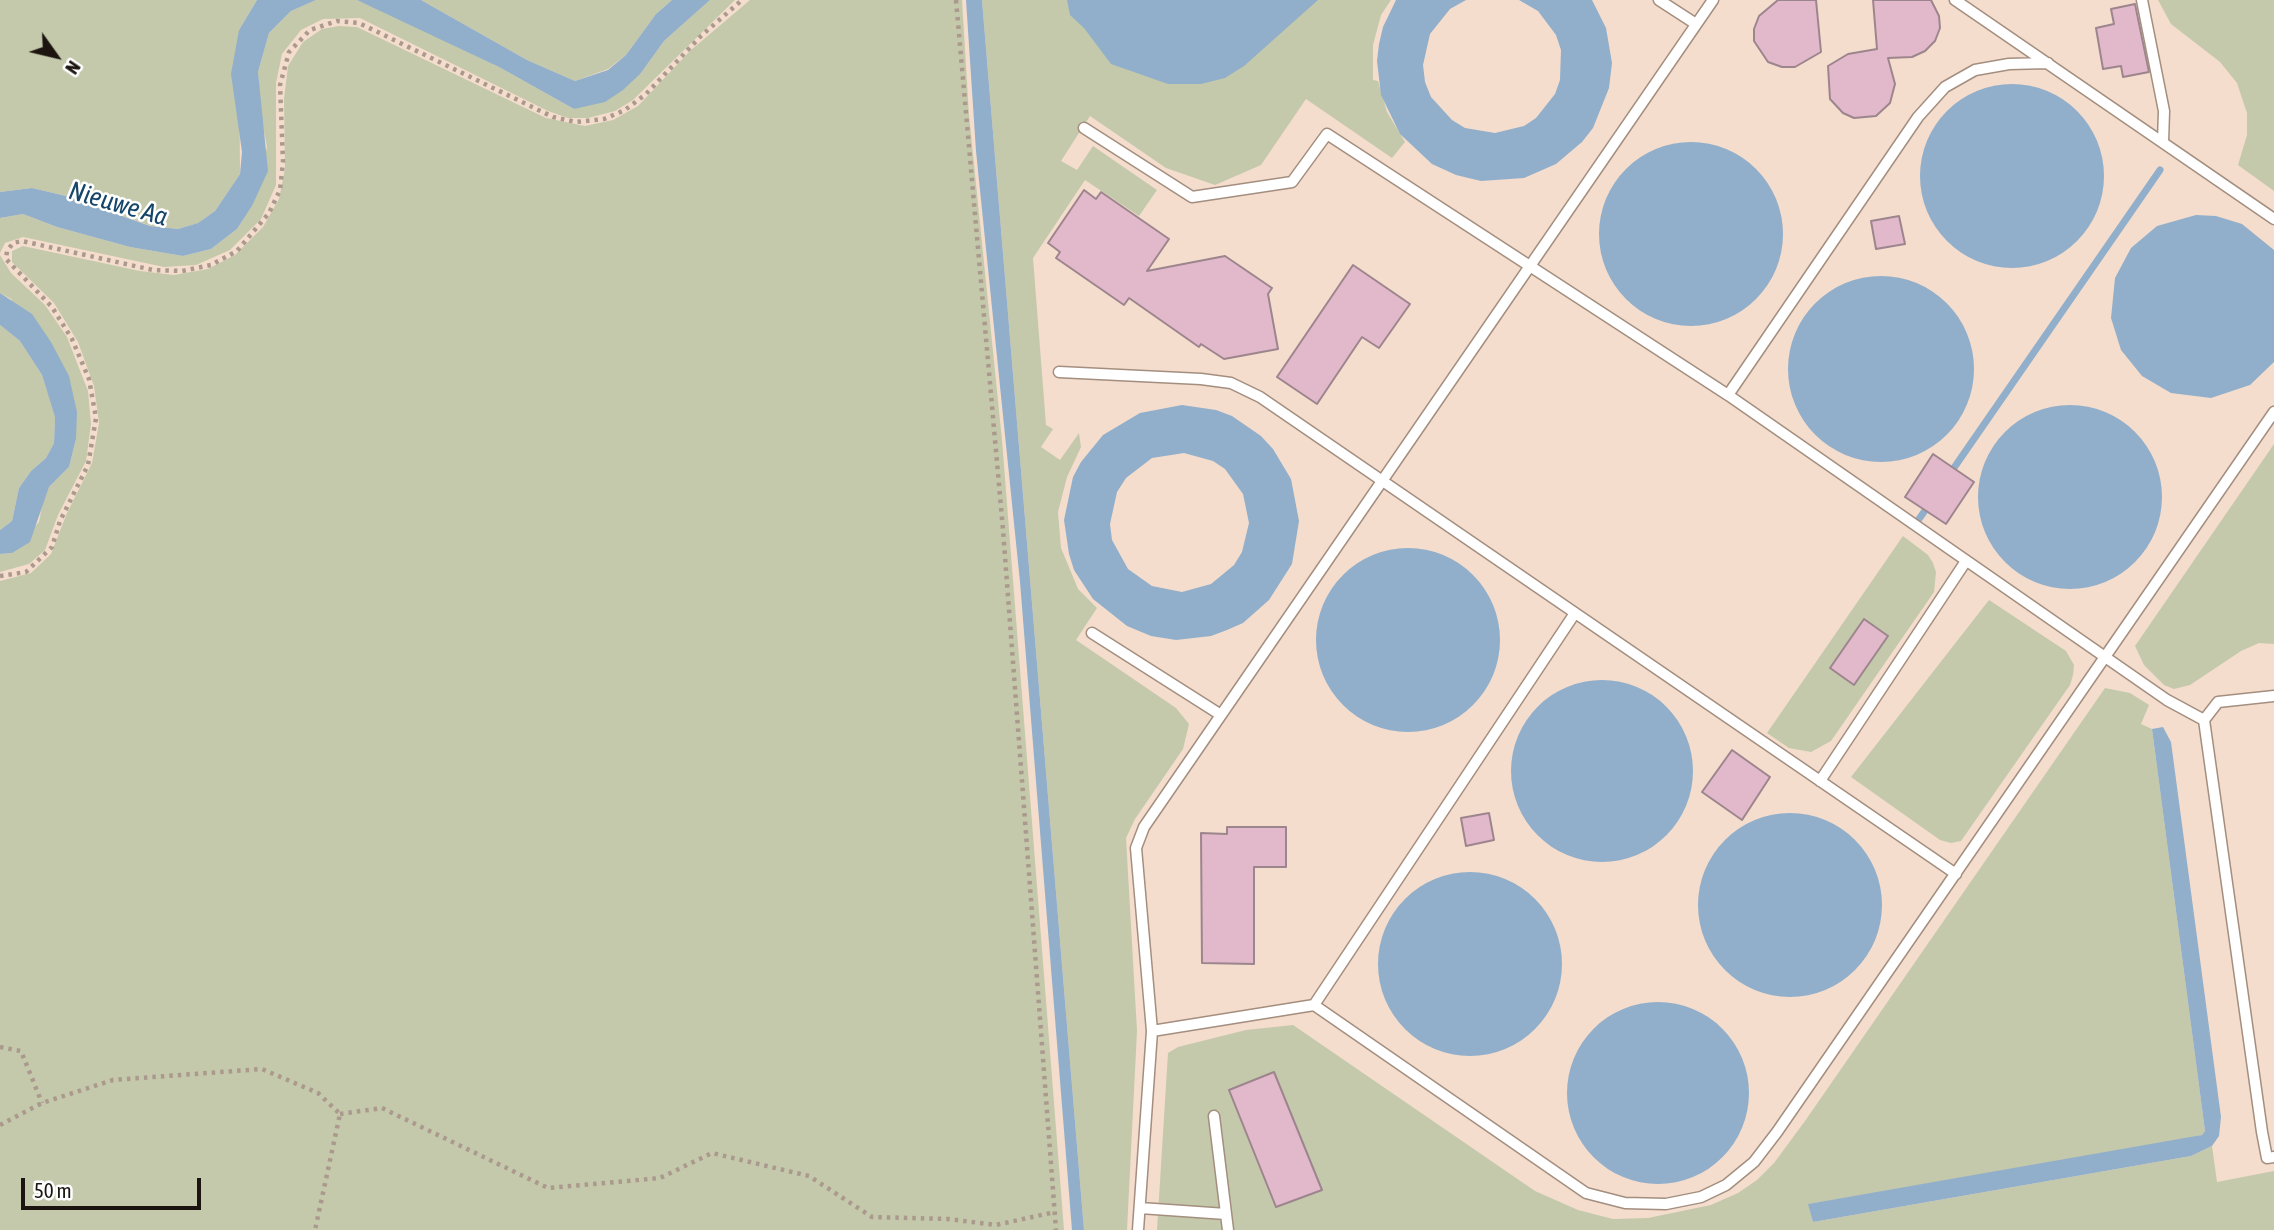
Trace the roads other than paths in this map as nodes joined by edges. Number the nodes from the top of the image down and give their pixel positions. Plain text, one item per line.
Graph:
1 (1659, 0) edge
2 (1713, 0) edge
3 (1955, 0) edge
4 (2143, 0) edge
5 (1970, 5) edge
6 (1696, 24) junction
7 (2048, 63) junction
8 (1084, 128) dead end
9 (2163, 142) junction
10 (2274, 219) edge
11 (1530, 266) junction
12 (1059, 372) dead end
13 (1728, 395) junction
14 (2274, 412) edge
15 (1382, 481) junction
16 (1966, 561) junction
17 (1575, 613) junction
18 (1092, 633) dead end
19 (2105, 658) junction
20 (2274, 696) edge
21 (1222, 715) junction
22 (2204, 720) junction
23 (1820, 781) junction
24 (1956, 874) junction
25 (1314, 1005) junction
26 (1152, 1031) junction
27 (1214, 1116) dead end
28 (2274, 1157) edge
29 (1140, 1208) junction
30 (1226, 1214) junction
31 (1138, 1230) edge
32 (1228, 1230) edge

1 - 6 lane
2 - 6 lane
3 - 5 lane
4 - 9 lane
5 - 7 lane
6 - 11 lane
7 - 9 lane
7 - 13 lane
8 - 11 lane
9 - 10 lane
11 - 13 lane
11 - 15 lane
12 - 15 lane
13 - 16 lane
14 - 19 lane
15 - 17 lane
15 - 21 lane
16 - 19 lane
16 - 23 lane
17 - 23 lane
17 - 25 lane
18 - 21 lane
19 - 22 lane
19 - 24 lane
20 - 22 lane
21 - 26 lane
22 - 28 lane
23 - 24 lane
24 - 25 lane
25 - 26 lane
26 - 29 lane
27 - 30 lane
29 - 30 lane
29 - 31 lane
30 - 32 lane

